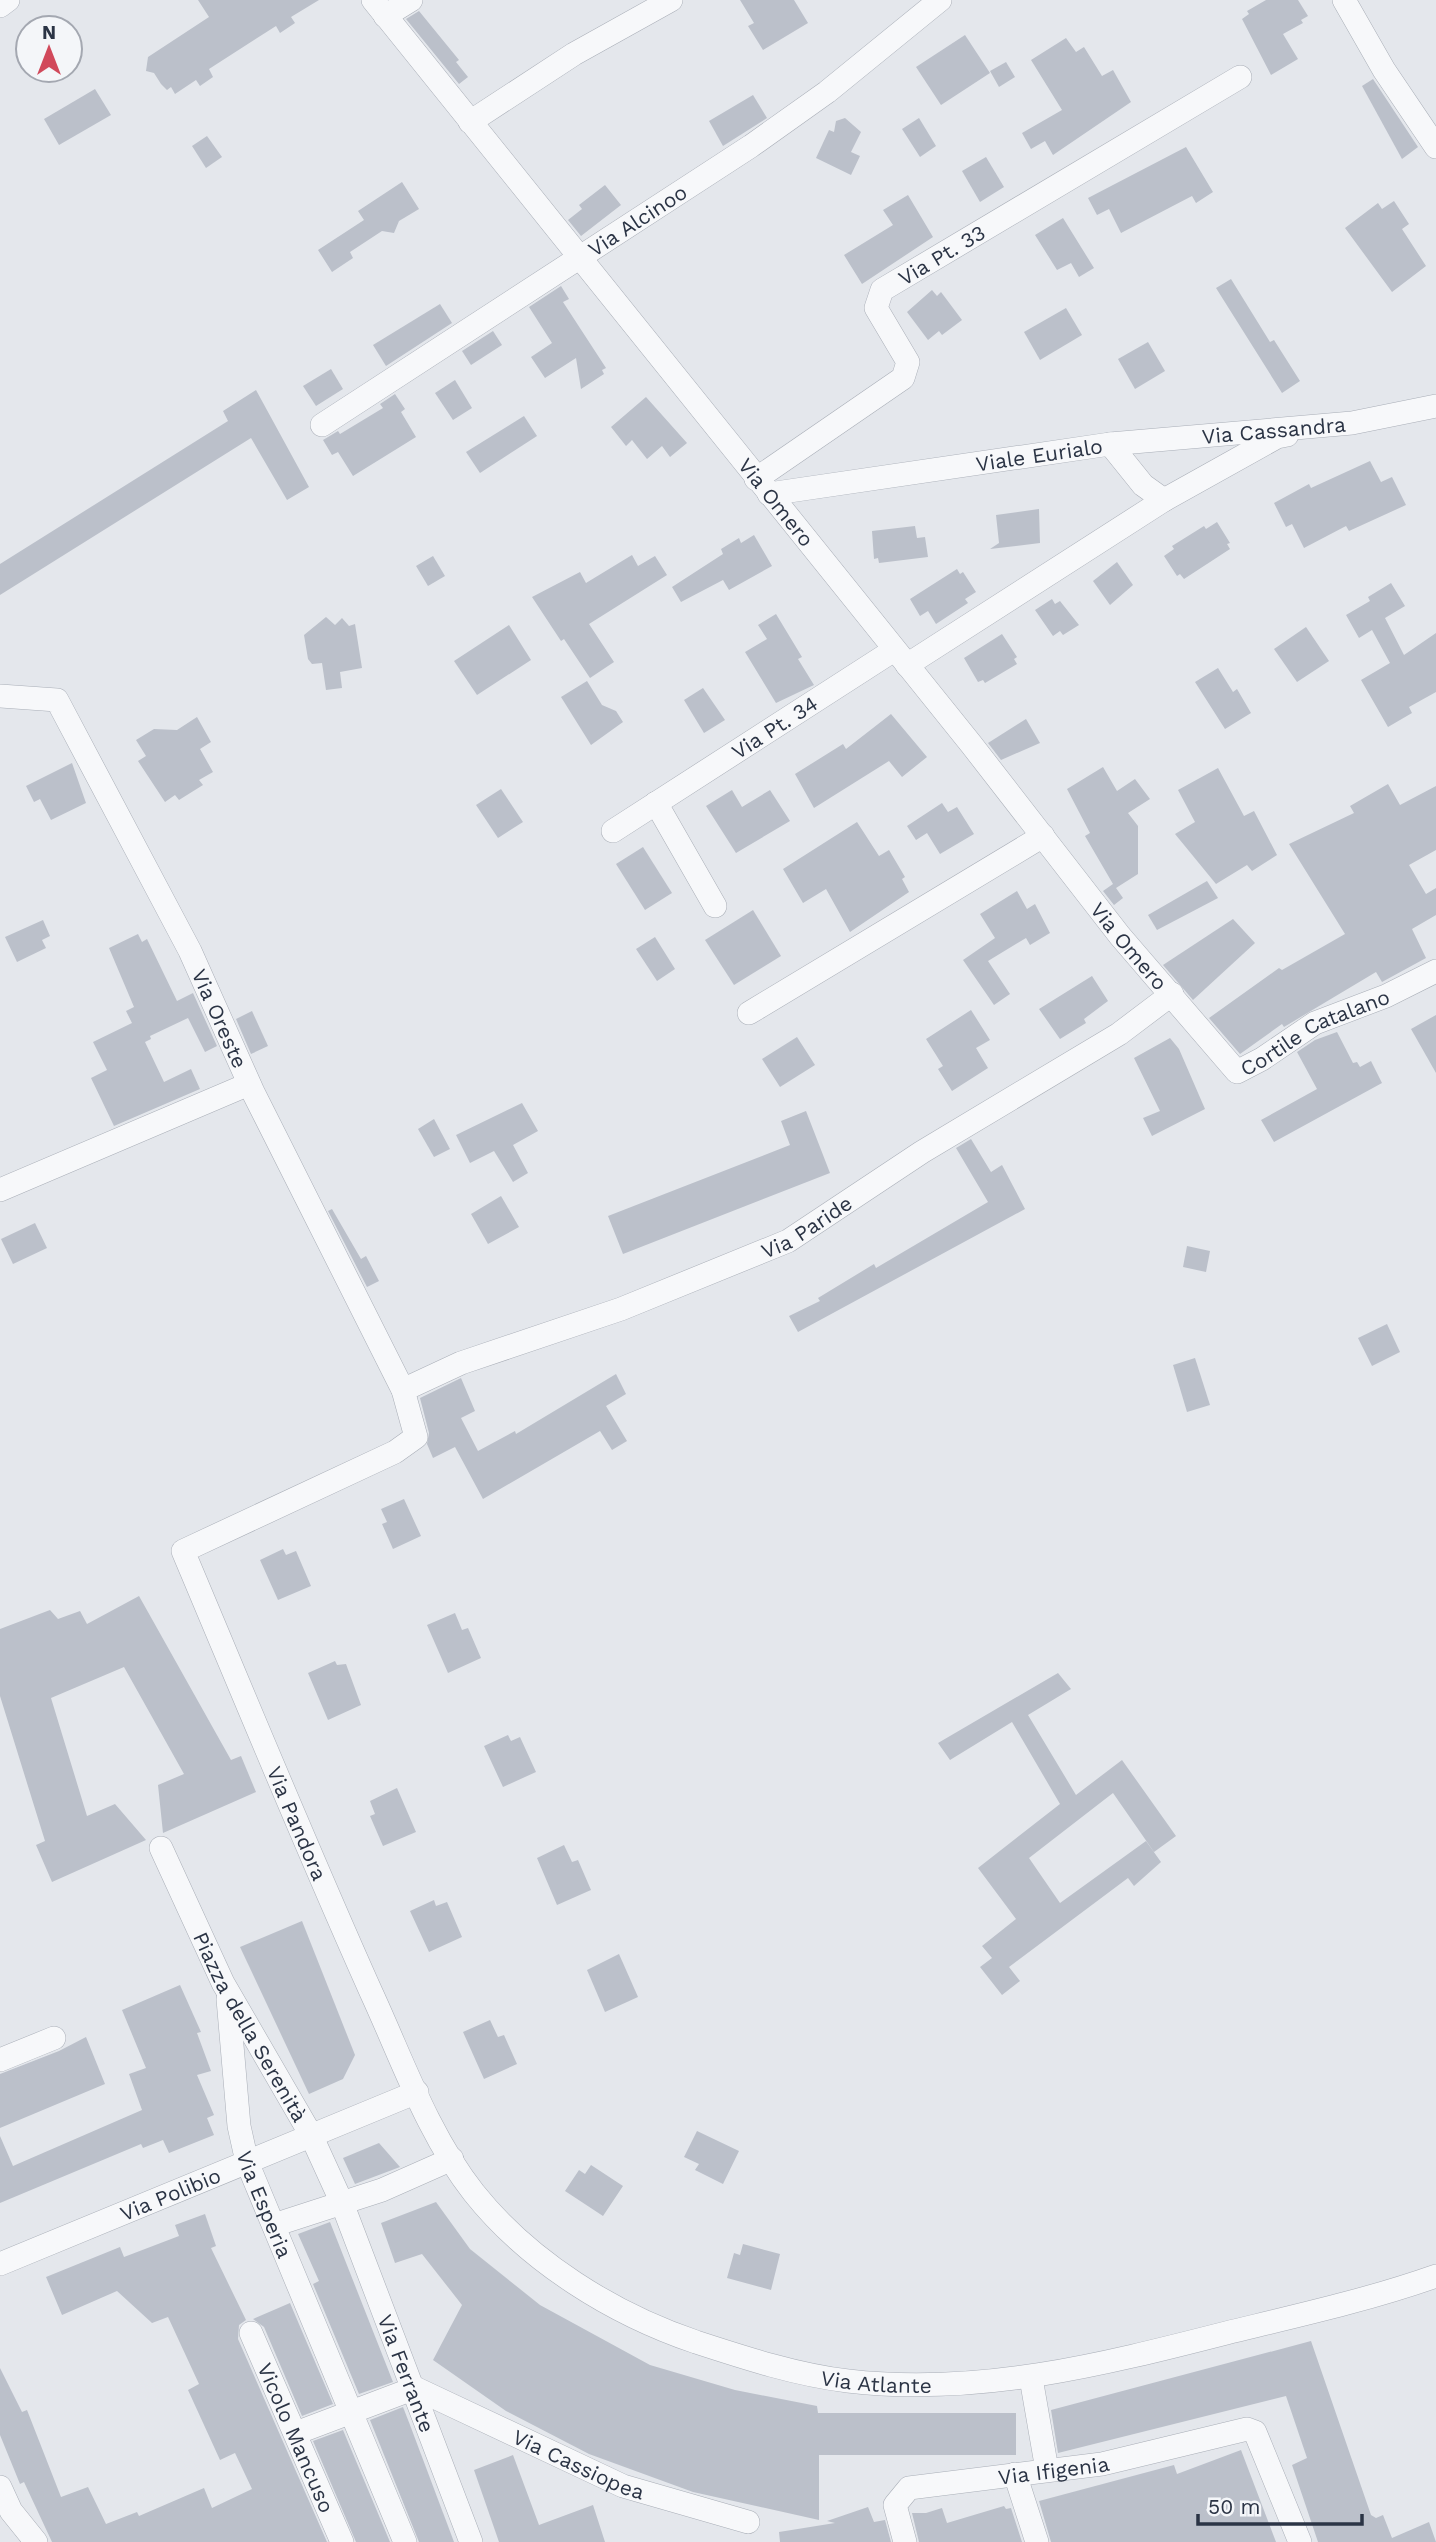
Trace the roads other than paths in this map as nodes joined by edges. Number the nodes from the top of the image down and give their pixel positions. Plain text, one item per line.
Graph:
1 (8, 0) edge
2 (411, 0) edge
3 (671, 0) edge
4 (940, 0) edge
5 (1343, 0) edge
6 (0, 6) edge
7 (379, 8) edge
8 (1240, 76) dead end
9 (470, 122) junction
10 (1436, 147) edge
11 (578, 257) junction
12 (1436, 406) edge
13 (1352, 423) junction
14 (322, 425) dead end
15 (1110, 444) junction
16 (762, 486) junction
17 (1164, 500) junction
18 (900, 658) junction
19 (0, 696) edge
20 (656, 803) junction
21 (613, 831) dead end
22 (1042, 836) junction
23 (715, 906) dead end
24 (1436, 971) edge
25 (1176, 999) junction
26 (748, 1013) dead end
27 (249, 1084) junction
28 (0, 1190) edge
29 (403, 1390) junction
30 (183, 1551) joint
31 (161, 1848) dead end
32 (223, 1983) junction
33 (54, 2038) dead end
34 (0, 2060) edge
35 (417, 2092) junction
36 (312, 2135) junction
37 (452, 2159) junction
38 (247, 2162) junction
39 (342, 2203) junction
40 (274, 2225) junction
41 (0, 2264) edge
42 (1436, 2276) edge
43 (251, 2333) dead end
44 (1031, 2378) junction
45 (415, 2388) junction
46 (351, 2412) junction
47 (296, 2433) junction
48 (1047, 2470) junction
49 (1015, 2474) junction
50 (0, 2487) edge
51 (748, 2522) dead end
52 (36, 2542) edge
53 (342, 2542) edge
54 (405, 2542) edge
55 (471, 2542) edge
56 (905, 2542) edge
57 (1037, 2542) edge
58 (1300, 2542) edge

1 - 6 street
2 - 7 street
3 - 9 street
4 - 11 street, Via Alcinoo
5 - 10 street
7 - 9 street, Via Omero
8 - 16 street, Via Pt. 33
9 - 11 street, Via Omero
11 - 14 street, Via Alcinoo
11 - 16 street, Via Omero
12 - 13 street, Via Cassandra
13 - 15 street, Via Cassandra
13 - 17 street
15 - 16 street, Viale Eurialo
15 - 17 street, Viale Eurialo
16 - 18 street, Via Omero
17 - 18 street
18 - 20 street, Via Pt. 34
18 - 22 street, Via Omero
19 - 27 street, Via Oreste
20 - 21 street, Via Pt. 34
20 - 23 street
22 - 25 street, Via Omero
22 - 26 street
24 - 25 street, Cortile Catalano
25 - 29 street, Via Paride
27 - 28 street
27 - 29 street, Via Oreste
29 - 30 street, Via Oreste
30 - 35 street, Via Pandora
31 - 32 street, Piazza della Serenità
32 - 36 street, Piazza della Serenità
32 - 38 street, Via Esperia
33 - 34 street
35 - 36 street, Via Polibio
35 - 37 street, Via Atlante
36 - 38 street, Via Polibio
36 - 39 street, Piazza della Serenità
37 - 39 street
37 - 44 street, Via Atlante
38 - 40 street, Via Esperia
38 - 41 street, Via Polibio
39 - 40 street
39 - 45 street, Via Ferrante
40 - 46 street, Via Esperia
42 - 44 street, Via Atlante
43 - 47 street, Vicolo Mancuso
44 - 48 street
45 - 46 street
45 - 51 street, Via Cassiopea
45 - 55 street, Via Ferrante
46 - 47 street
46 - 54 street, Via Esperia
47 - 53 street, Vicolo Mancuso
48 - 49 street, Via Ifigenia
48 - 58 street, Via Ifigenia
49 - 56 street, Via Ifigenia
49 - 57 street
50 - 52 street

